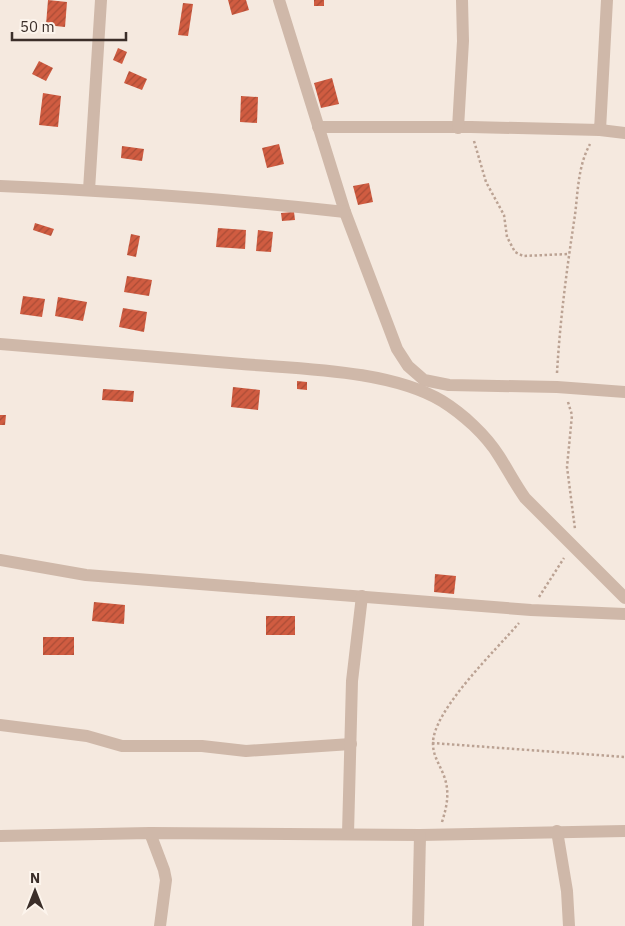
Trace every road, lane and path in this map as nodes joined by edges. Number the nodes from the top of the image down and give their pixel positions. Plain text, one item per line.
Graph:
1 (101, 0) edge
2 (279, 0) edge
3 (462, 0) edge
4 (607, 0) edge
5 (318, 127) junction
6 (464, 127) junction
7 (600, 130) junction
8 (625, 133) edge
9 (0, 186) edge
10 (89, 190) junction
11 (344, 212) junction
12 (568, 254) junction
13 (0, 344) edge
14 (557, 387) junction
15 (625, 392) edge
16 (572, 543) junction
17 (0, 560) edge
18 (362, 596) junction
19 (625, 598) edge
20 (531, 610) junction
21 (625, 614) edge
22 (0, 725) edge
23 (432, 743) junction
24 (350, 744) junction
25 (625, 756) edge
26 (557, 831) junction
27 (625, 831) edge
28 (150, 833) junction
29 (348, 834) junction
30 (420, 835) junction
31 (438, 835) junction
32 (0, 836) edge
33 (160, 926) edge
34 (418, 926) edge
35 (569, 926) edge

1 - 10 street
2 - 5 street
3 - 6 street
4 - 7 street
5 - 6 street
5 - 11 street
6 - 7 street
6 - 12 path
7 - 8 street
7 - 12 path
9 - 10 street
10 - 11 street
11 - 14 street
12 - 14 path
13 - 16 street
14 - 15 street
14 - 16 path
16 - 19 street
16 - 20 path
17 - 18 street
18 - 20 street
18 - 24 street
20 - 21 street
20 - 23 path
22 - 24 street
23 - 25 path
23 - 31 path
24 - 29 street
26 - 27 street
26 - 31 street
26 - 35 street
28 - 29 street
28 - 32 street
28 - 33 street
29 - 30 street
30 - 31 street
30 - 34 street

